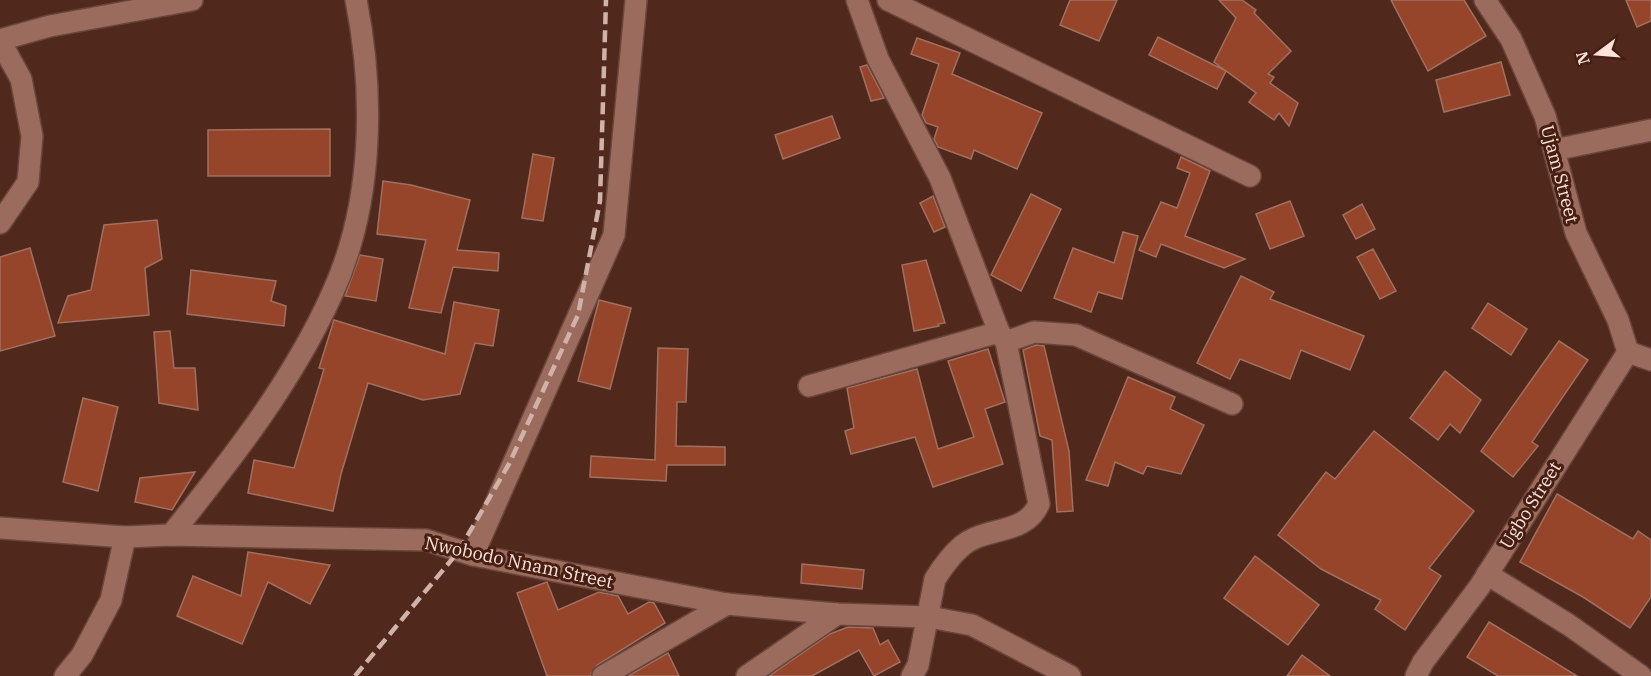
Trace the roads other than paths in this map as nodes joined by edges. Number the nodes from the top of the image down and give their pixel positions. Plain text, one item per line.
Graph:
1 (192, 0) edge
2 (356, 0) edge
3 (636, 0) edge
4 (857, 0) edge
5 (888, 0) edge
6 (1485, 0) edge
7 (0, 41) edge
8 (1651, 130) edge
9 (1554, 150) junction
10 (1250, 176) dead end
11 (0, 223) edge
12 (1002, 337) junction
13 (1628, 352) junction
14 (1651, 360) edge
15 (809, 386) dead end
16 (1232, 405) dead end
17 (0, 528) edge
18 (171, 535) junction
19 (125, 537) junction
20 (473, 555) junction
21 (1487, 574) junction
22 (727, 604) junction
23 (837, 614) junction
24 (929, 617) junction
25 (65, 676) edge
26 (603, 676) edge
27 (747, 676) edge
28 (912, 676) edge
29 (1070, 676) edge
30 (1416, 676) edge
31 (1641, 676) edge

1 - 7 street
2 - 18 street
3 - 20 street
4 - 12 street
5 - 10 street
6 - 9 street, Ujam Street
7 - 11 street
8 - 9 street
9 - 13 street, Ujam Street
12 - 15 street
12 - 16 street
12 - 24 street
13 - 14 street
13 - 21 street, Ugbo Street
17 - 19 street, Nwobodo Nnam Street
18 - 19 street, Nwobodo Nnam Street
18 - 20 street, Nwobodo Nnam Street
19 - 25 street
20 - 22 street, Nwobodo Nnam Street
21 - 30 street, Ugbo Street
21 - 31 street
22 - 23 street, Nwobodo Nnam Street
22 - 26 street
23 - 24 street, Nwobodo Nnam Street
23 - 27 street
24 - 28 street
24 - 29 street, Nwobodo Nnam Street

